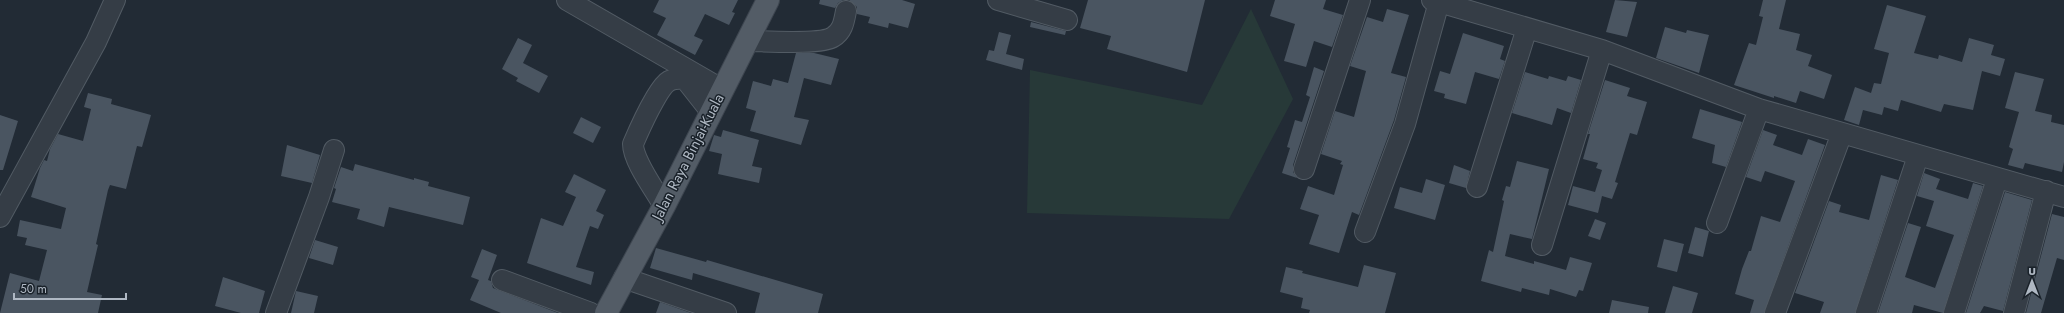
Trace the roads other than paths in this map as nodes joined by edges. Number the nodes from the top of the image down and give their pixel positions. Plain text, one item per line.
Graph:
1 (116, 0) edge
2 (567, 0) edge
3 (768, 0) edge
4 (998, 0) edge
5 (1360, 0) edge
6 (1436, 1) edge
7 (846, 11) dead end
8 (1067, 20) dead end
9 (1527, 28) junction
10 (747, 41) junction
11 (1602, 50) junction
12 (723, 90) junction
13 (1760, 109) junction
14 (711, 112) junction
15 (1842, 133) junction
16 (334, 150) dead end
17 (1918, 156) junction
18 (1304, 169) dead end
19 (1997, 179) junction
20 (1477, 187) dead end
21 (2055, 194) edge
22 (664, 206) junction
23 (0, 217) edge
24 (1717, 223) dead end
25 (1365, 232) dead end
26 (1542, 245) dead end
27 (624, 278) junction
28 (502, 280) dead end
29 (276, 313) edge
30 (591, 313) edge
31 (606, 313) edge
32 (726, 313) edge
33 (1775, 313) edge
34 (1866, 313) edge
35 (1954, 313) edge
36 (2014, 313) edge

1 - 23 street
2 - 12 street
3 - 10 main road, Jalan Raya Binjai-Kuala
4 - 8 street
5 - 18 street
6 - 9 street
6 - 25 street
7 - 10 street
9 - 11 street
9 - 20 street
10 - 12 main road, Jalan Raya Binjai-Kuala
11 - 13 street
11 - 26 street
12 - 14 main road, Jalan Raya Binjai-Kuala
13 - 15 street
13 - 24 street
14 - 22 main road, Jalan Raya Binjai-Kuala
14 - 22 street
15 - 17 street
15 - 33 street
16 - 29 street
17 - 19 street
17 - 34 street
19 - 21 street
19 - 35 street
21 - 36 street
22 - 27 main road, Jalan Raya Binjai-Kuala
27 - 31 main road, Jalan Raya Binjai-Kuala
27 - 32 street
28 - 30 street

